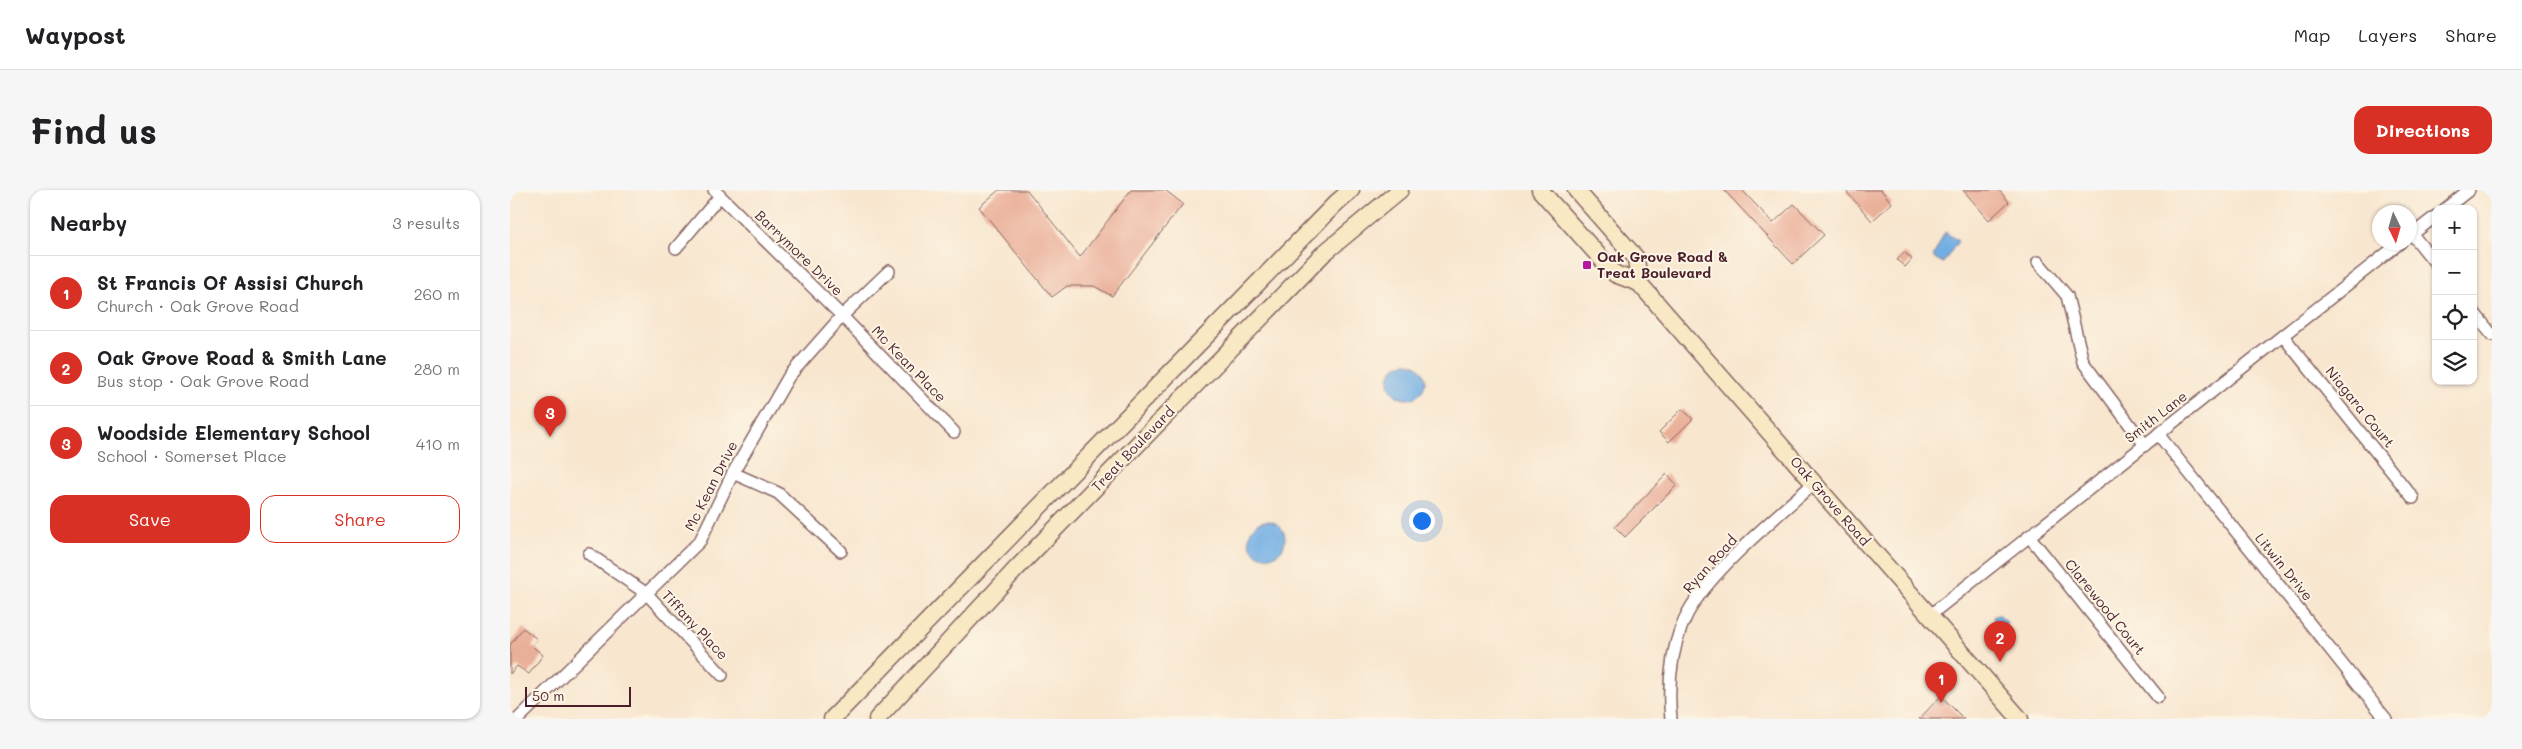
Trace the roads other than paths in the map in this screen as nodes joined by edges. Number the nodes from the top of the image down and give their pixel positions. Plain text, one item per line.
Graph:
1 (1351, 190) edge
2 (1400, 190) edge
3 (1540, 190) edge
4 (1576, 190) edge
5 (2469, 190) edge
6 (717, 193) edge
7 (2450, 205) edge
8 (2432, 219) edge
9 (2417, 230) edge
10 (2417, 242) edge
11 (676, 248) dead end
12 (2391, 250) edge
13 (2432, 259) edge
14 (2038, 262) dead end
15 (890, 271) dead end
16 (1639, 283) junction
17 (842, 316) junction
18 (2477, 316) edge
19 (2492, 334) edge
20 (2283, 336) junction
21 (954, 432) dead end
22 (2158, 434) junction
23 (2145, 445) junction
24 (733, 473) junction
25 (1814, 483) junction
26 (2413, 498) dead end
27 (2029, 536) junction
28 (841, 551) dead end
29 (589, 554) dead end
30 (647, 594) junction
31 (1930, 615) junction
32 (722, 675) dead end
33 (2158, 697) dead end
34 (518, 719) edge
35 (832, 719) edge
36 (876, 719) edge
37 (1671, 719) edge
38 (2020, 719) edge
39 (2386, 719) edge

1 - 35 main road, Treat Boulevard
2 - 36 main road, Treat Boulevard
3 - 16 main road, Oak Grove Road
4 - 16 main road
5 - 7 street
6 - 11 street
6 - 17 street, Barrymore Drive
8 - 9 street
10 - 13 street
12 - 20 street, Smith Lane
14 - 23 street
15 - 17 street, Mc Kean Drive
16 - 25 main road, Oak Grove Road
17 - 21 street, Mc Kean Place
17 - 24 street, Mc Kean Drive
18 - 19 street
20 - 22 street, Smith Lane
20 - 26 street, Niagara Court
22 - 23 street, Smith Lane
22 - 39 street, Litwin Drive
23 - 27 street, Smith Lane
24 - 28 street
24 - 30 street, Mc Kean Drive
25 - 31 main road, Oak Grove Road
25 - 37 street, Ryan Road
27 - 31 street, Smith Lane
27 - 33 street, Clarewood Court
29 - 30 street, Tiffany Place
30 - 32 street, Tiffany Place
30 - 34 street, Mc Kean Drive
31 - 38 main road, Oak Grove Road

